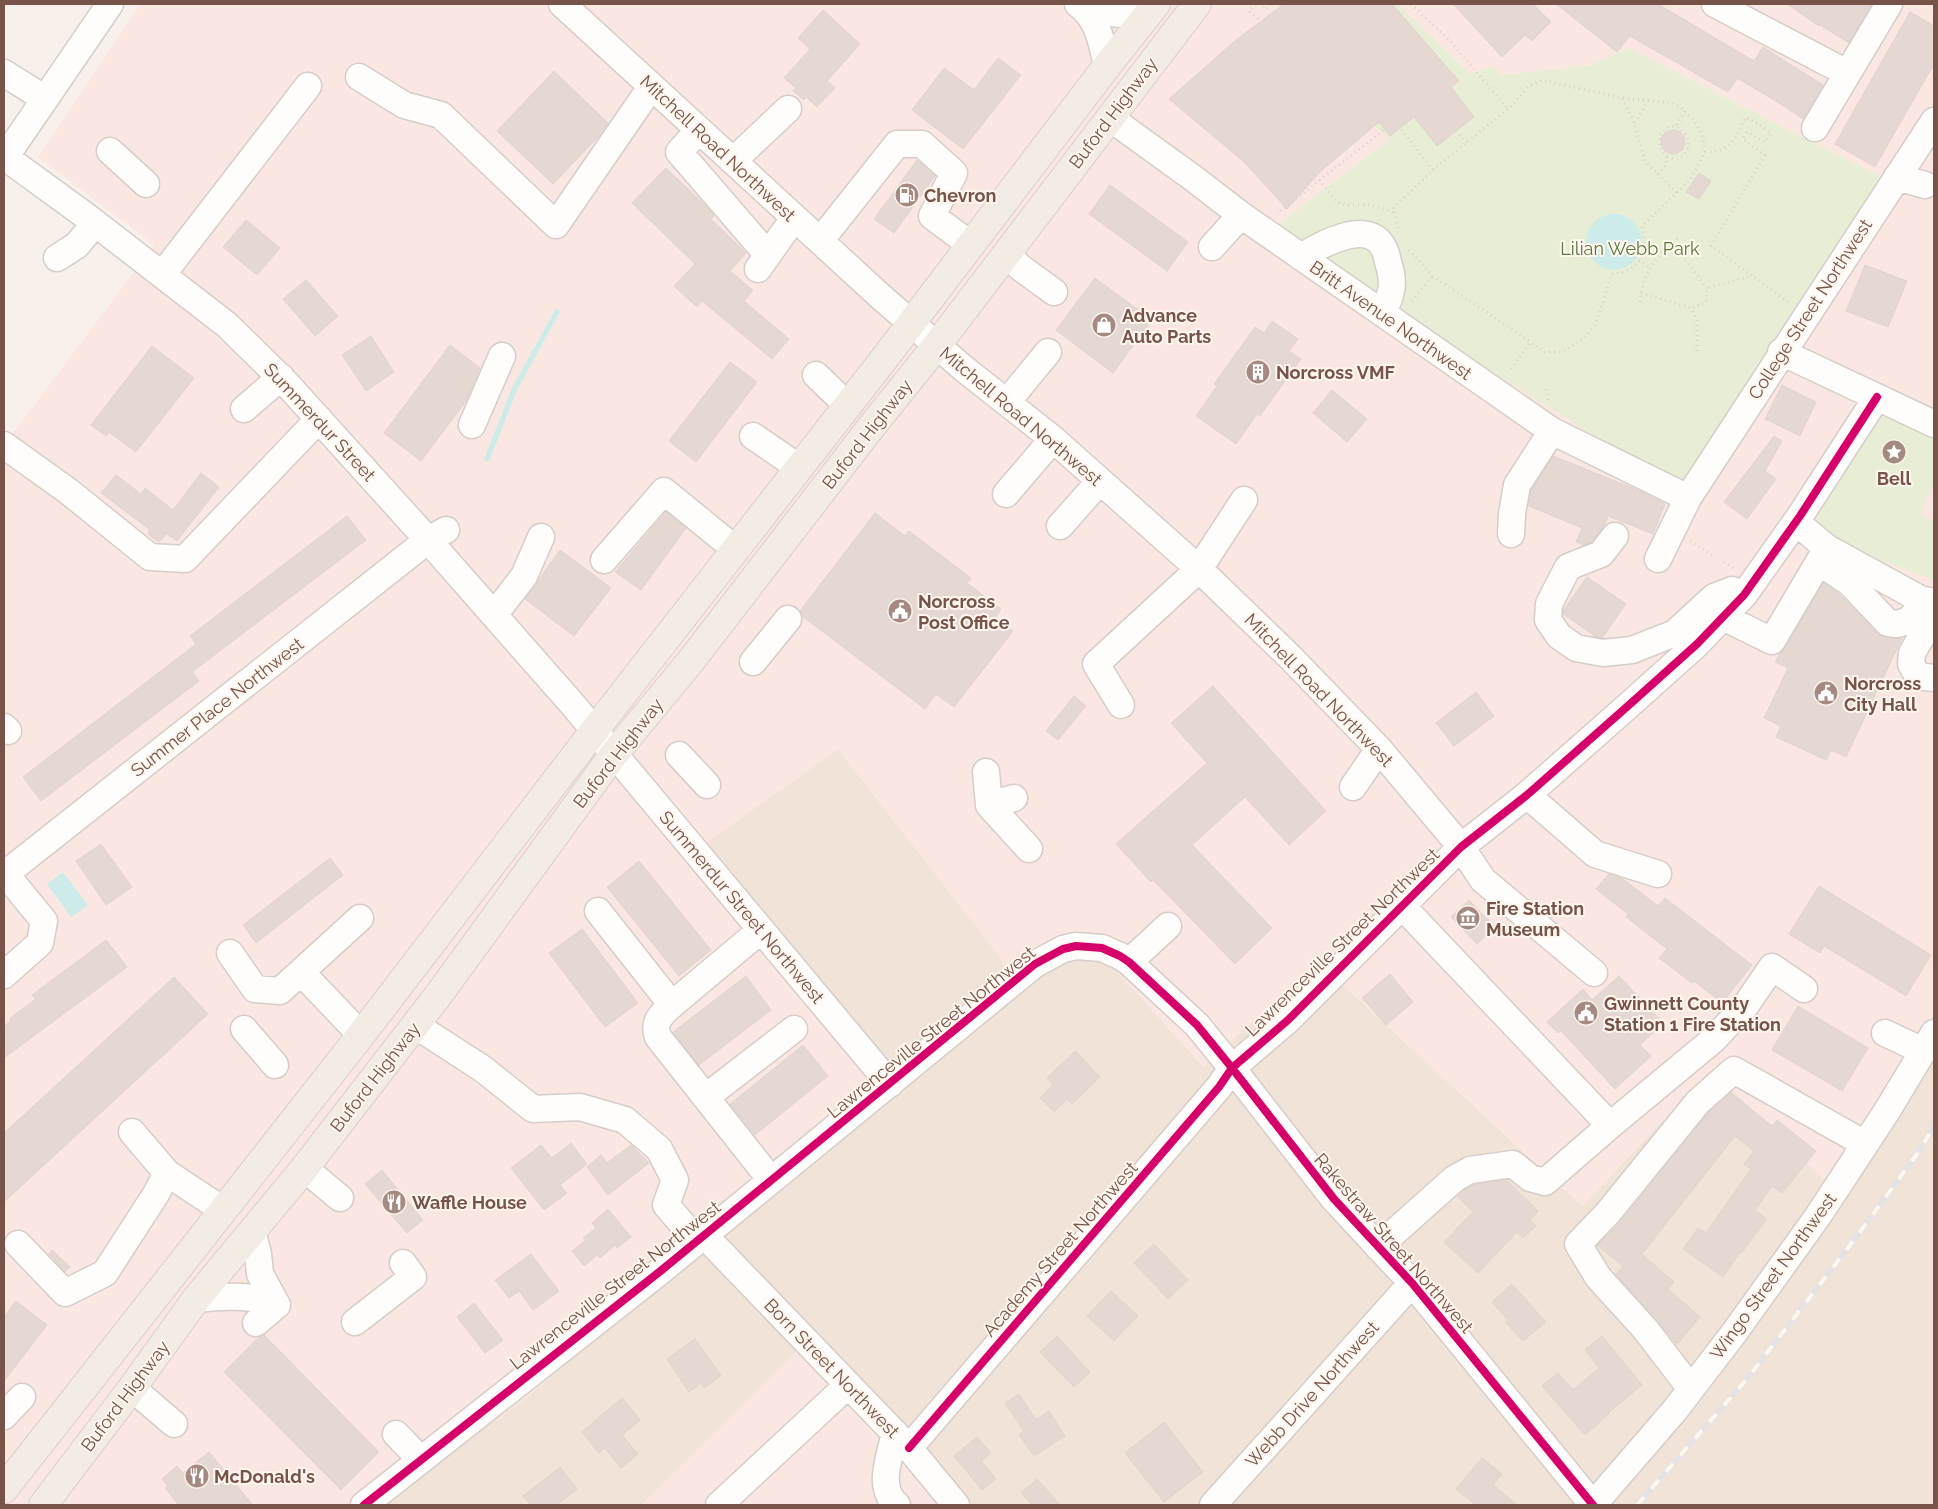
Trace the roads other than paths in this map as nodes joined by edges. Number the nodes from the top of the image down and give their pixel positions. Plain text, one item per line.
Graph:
1 (110, 4) edge
2 (562, 4) edge
3 (1197, 4) edge
4 (1715, 4) edge
5 (1888, 4) edge
6 (1082, 7) edge
7 (1151, 10) edge
8 (1107, 66) junction
9 (4, 73) edge
10 (1847, 73) junction
11 (359, 76) dead end
12 (308, 86) dead end
13 (652, 87) junction
14 (45, 99) junction
15 (788, 109) dead end
16 (1110, 118) junction
17 (1934, 121) edge
18 (1815, 128) dead end
19 (699, 130) junction
20 (110, 151) dead end
21 (5, 158) edge
22 (733, 161) junction
23 (1897, 177) junction
24 (146, 184) dead end
25 (1925, 185) dead end
26 (1241, 215) junction
27 (794, 218) junction
28 (95, 223) junction
29 (820, 241) junction
30 (972, 245) junction
31 (1212, 247) dead end
32 (1006, 254) junction
33 (1301, 257) junction
34 (57, 258) dead end
35 (162, 275) junction
36 (1054, 292) dead end
37 (1382, 313) junction
38 (912, 322) junction
39 (937, 345) junction
40 (1048, 352) dead end
41 (1781, 352) junction
42 (502, 356) dead end
43 (816, 375) dead end
44 (280, 377) junction
45 (1877, 397) junction
46 (1007, 402) junction
47 (847, 405) junction
48 (244, 409) dead end
49 (319, 419) junction
50 (1934, 424) edge
51 (472, 425) dead end
52 (1552, 432) junction
53 (753, 436) dead end
54 (1053, 439) junction
55 (4, 445) edge
56 (798, 467) junction
57 (1100, 481) junction
58 (1006, 494) dead end
59 (1688, 498) junction
60 (1244, 500) dead end
61 (1796, 522) junction
62 (1060, 526) dead end
63 (1512, 534) dead end
64 (437, 535) junction
65 (1615, 536) dead end
66 (541, 537) dead end
67 (736, 549) junction
68 (1823, 555) junction
69 (1658, 559) dead end
70 (604, 560) dead end
71 (1199, 569) junction
72 (1741, 583) junction
73 (1929, 605) edge
74 (494, 615) junction
75 (1723, 617) junction
76 (788, 619) dead end
77 (753, 662) dead end
78 (1934, 678) edge
79 (1121, 705) dead end
80 (594, 731) junction
81 (1379, 750) junction
82 (614, 754) junction
83 (679, 755) dead end
84 (986, 772) dead end
85 (707, 785) dead end
86 (1353, 787) dead end
87 (1527, 795) junction
88 (1014, 798) dead end
89 (990, 805) junction
90 (1461, 847) junction
91 (1029, 849) dead end
92 (5, 873) edge
93 (1658, 874) dead end
94 (1401, 905) junction
95 (598, 911) dead end
96 (360, 918) dead end
97 (1168, 926) dead end
98 (760, 930) junction
99 (230, 953) dead end
100 (1129, 962) junction
101 (301, 972) junction
102 (1594, 973) dead end
103 (4, 975) edge
104 (1804, 990) dead end
105 (672, 1005) junction
106 (415, 1025) junction
107 (244, 1029) dead end
108 (794, 1029) dead end
109 (361, 1034) junction
110 (1885, 1034) dead end
111 (1929, 1042) edge
112 (275, 1065) dead end
113 (1232, 1068) junction
114 (890, 1084) junction
115 (706, 1097) junction
116 (1613, 1123) junction
117 (132, 1132) dead end
118 (1865, 1144) junction
119 (303, 1170) junction
120 (167, 1173) junction
121 (771, 1180) junction
122 (340, 1198) dead end
123 (222, 1210) junction
124 (252, 1231) junction
125 (200, 1238) junction
126 (700, 1238) junction
127 (18, 1244) dead end
128 (1378, 1247) junction
129 (228, 1260) junction
130 (403, 1263) dead end
131 (1412, 1283) junction
132 (196, 1299) junction
133 (277, 1305) junction
134 (355, 1322) dead end
135 (256, 1323) dead end
136 (848, 1385) junction
137 (132, 1388) junction
138 (1691, 1389) junction
139 (22, 1397) dead end
140 (4, 1416) edge
141 (174, 1424) dead end
142 (396, 1434) dead end
143 (902, 1441) junction
144 (420, 1459) junction
145 (7, 1476) edge
146 (43, 1505) edge
147 (364, 1505) edge
148 (719, 1505) edge
149 (897, 1505) edge
150 (956, 1505) edge
151 (1213, 1505) edge
152 (1593, 1505) edge

1 - 14 street
2 - 13 street, Mitchell Road Northwest
3 - 16 main road, Buford Highway
4 - 10 street
5 - 10 street
6 - 7 street
6 - 8 street
7 - 8 main road, Buford Highway
8 - 30 main road, Buford Highway
9 - 14 street
10 - 18 street
11 - 13 street
12 - 35 street
13 - 19 street, Mitchell Road Northwest
14 - 21 street
15 - 22 street
16 - 26 street, Britt Avenue Northwest
16 - 32 main road, Buford Highway
17 - 23 street, College Street Northwest
19 - 22 street, Mitchell Road Northwest
19 - 27 street
20 - 24 street
21 - 28 street, Summerdur Street
22 - 27 street, Mitchell Road Northwest
23 - 25 street
23 - 41 street, College Street Northwest
26 - 31 street
26 - 33 street, Britt Avenue Northwest
27 - 29 street, Mitchell Road Northwest
28 - 34 street
28 - 35 street, Summerdur Street
29 - 30 street
29 - 38 street, Mitchell Road Northwest
30 - 38 main road, Buford Highway
32 - 36 street
32 - 39 main road, Buford Highway
33 - 37 street, Britt Avenue Northwest
33 - 37 street
35 - 44 street, Summerdur Street
37 - 52 street, Britt Avenue Northwest
38 - 39 street, Mitchell Road Northwest
38 - 47 main road, Buford Highway
39 - 46 street, Mitchell Road Northwest
39 - 82 main road, Buford Highway
40 - 46 street
41 - 45 street
41 - 59 street, College Street Northwest
42 - 51 street
43 - 47 street
44 - 48 street
44 - 49 street, Summerdur Street
45 - 50 street
45 - 61 street, Lawrenceville Street Northwest
46 - 54 street, Mitchell Road Northwest
47 - 56 main road, Buford Highway
49 - 55 street
49 - 64 street, Summerdur Street
52 - 59 street, Britt Avenue Northwest
52 - 63 street
53 - 56 street
54 - 57 street, Mitchell Road Northwest
54 - 58 street
56 - 67 main road, Buford Highway
57 - 62 street
57 - 71 street, Mitchell Road Northwest
59 - 69 street, College Street Northwest
60 - 71 street
61 - 68 street
61 - 72 street, Lawrenceville Street Northwest
64 - 74 street, Summerdur Street
64 - 92 street, Summer Place Northwest
65 - 72 street
66 - 74 street
67 - 70 street
67 - 80 main road, Buford Highway
68 - 73 street
68 - 73 street
68 - 75 street
71 - 79 street
71 - 81 street, Mitchell Road Northwest
72 - 75 street, Lawrenceville Street Northwest
73 - 78 street
74 - 80 street, Summerdur Street
75 - 87 street, Lawrenceville Street Northwest
76 - 77 street
80 - 82 street, Summerdur Street Northwest
80 - 109 main road, Buford Highway
81 - 86 street
81 - 90 street, Mitchell Road Northwest
82 - 98 street, Summerdur Street Northwest
82 - 106 main road, Buford Highway
83 - 85 street
84 - 89 street
87 - 90 street, Lawrenceville Street Northwest
87 - 93 street
88 - 89 street
89 - 91 street
90 - 94 street, Lawrenceville Street Northwest
90 - 102 street, Mitchell Road Northwest
92 - 103 street
94 - 113 street, Lawrenceville Street Northwest
94 - 116 street
95 - 105 street
96 - 101 street
97 - 100 street
98 - 105 street
98 - 114 street, Summerdur Street Northwest
99 - 101 street
100 - 113 street, Lawrenceville Street Northwest
100 - 114 street, Lawrenceville Street Northwest
101 - 109 street
104 - 116 street
105 - 115 street
106 - 119 main road, Buford Highway
106 - 126 street, Born Street Northwest
107 - 112 street
108 - 115 street
109 - 123 main road, Buford Highway
110 - 111 street
111 - 118 street, Wingo Street Northwest
113 - 128 street, Rakestraw Street Northwest
113 - 143 street, Academy Street Northwest
114 - 121 street, Lawrenceville Street Northwest
115 - 121 street
116 - 128 street
117 - 120 street
118 - 138 street, Wingo Street Northwest
118 - 138 street
119 - 122 street
119 - 124 main road, Buford Highway
120 - 123 street
120 - 127 street
121 - 126 street, Lawrenceville Street Northwest
123 - 125 main road, Buford Highway
124 - 129 main road, Buford Highway
124 - 133 street
125 - 129 main road
125 - 145 main road, Buford Highway
126 - 136 street, Born Street Northwest
126 - 144 street, Lawrenceville Street Northwest
128 - 131 street, Rakestraw Street Northwest
129 - 132 main road, Buford Highway
130 - 134 street
131 - 151 street, Webb Drive Northwest
131 - 152 street, Rakestraw Street Northwest
132 - 133 street
132 - 137 main road, Buford Highway
133 - 135 street
136 - 143 street, Born Street Northwest
136 - 148 street
137 - 141 street
137 - 146 main road, Buford Highway
138 - 152 street, Wingo Street Northwest
139 - 140 street
142 - 144 street
143 - 149 street
143 - 150 street, Born Street Northwest
144 - 147 street, Lawrenceville Street Northwest

